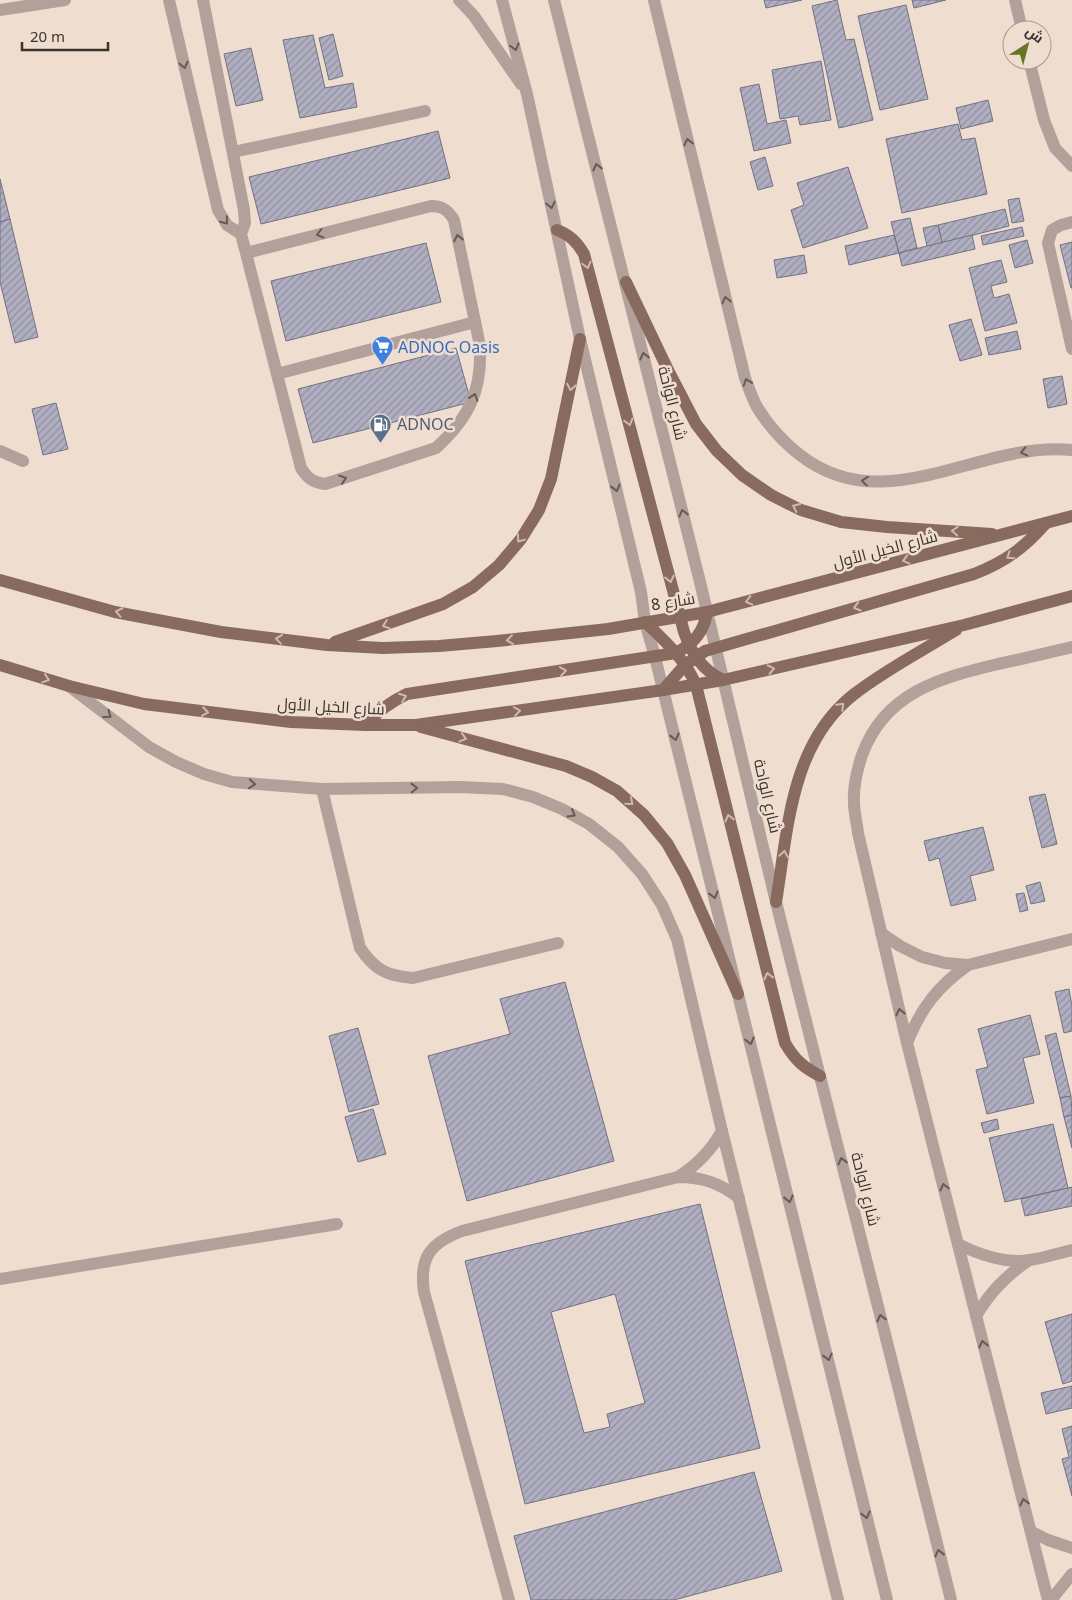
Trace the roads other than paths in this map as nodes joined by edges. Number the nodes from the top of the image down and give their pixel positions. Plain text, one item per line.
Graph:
1 (65, 0) edge
2 (169, 0) edge
3 (203, 0) edge
4 (459, 0) edge
5 (502, 0) edge
6 (554, 0) edge
7 (654, 0) edge
8 (1015, 0) edge
9 (0, 10) edge
10 (1020, 20) edge
11 (1032, 70) edge
12 (527, 94) junction
13 (425, 111) dead end
14 (233, 152) junction
15 (1072, 166) edge
16 (1072, 222) edge
17 (557, 230) junction
18 (241, 234) junction
19 (246, 254) junction
20 (626, 282) junction
21 (476, 322) junction
22 (580, 339) junction
23 (1072, 349) edge
24 (277, 374) junction
25 (1072, 450) edge
26 (0, 451) edge
27 (22, 461) dead end
28 (1072, 516) edge
29 (1046, 523) junction
30 (1004, 535) junction
31 (0, 580) edge
32 (1072, 596) edge
33 (707, 612) junction
34 (680, 616) junction
35 (645, 622) junction
36 (964, 625) junction
37 (327, 645) junction
38 (716, 647) junction
39 (1072, 647) edge
40 (676, 652) junction
41 (690, 656) junction
42 (656, 657) junction
43 (0, 665) edge
44 (723, 680) junction
45 (696, 685) junction
46 (69, 686) junction
47 (663, 690) junction
48 (416, 725) junction
49 (365, 726) junction
50 (322, 789) junction
51 (776, 902) junction
52 (881, 933) junction
53 (1072, 939) edge
54 (558, 943) dead end
55 (968, 965) junction
56 (738, 994) junction
57 (907, 1043) junction
58 (820, 1076) junction
59 (722, 1131) junction
60 (678, 1177) junction
61 (739, 1198) junction
62 (337, 1224) dead end
63 (958, 1244) junction
64 (1072, 1250) edge
65 (1029, 1260) junction
66 (0, 1279) edge
67 (976, 1316) junction
68 (1032, 1532) junction
69 (1072, 1548) edge
70 (1072, 1574) edge
71 (508, 1600) edge
72 (838, 1600) edge
73 (887, 1600) edge
74 (950, 1600) edge
75 (1050, 1600) edge

1 - 9 street
2 -> 18 street
3 - 14 street
4 - 12 street
5 -> 12 street
20 -> 6 street, شارع الواحة
25 -> 7 street
8 - 10 street
11 - 15 street
12 -> 17 street
13 - 14 street
14 - 18 street
16 - 23 street
17 - 22 street
17 -> 34 main road
18 - 19 street
21 -> 19 street
19 - 24 street
30 -> 20 main road
33 -> 20 street, شارع الواحة
21 - 24 street
24 -> 21 street
22 -> 35 street
22 -> 37 main road
26 - 27 street
28 - 29 main road, شارع الخيل الأول
29 - 30 main road, شارع الخيل الأول
29 -> 38 main road
30 -> 33 main road, شارع الخيل الأول
37 -> 31 main road
32 - 36 main road
33 - 34 main road, شارع 8
33 - 38 street, شارع الواحة
33 - 41 main road
34 - 35 main road, شارع 8
34 - 41 main road
35 -> 37 main road
35 - 40 main road
35 - 42 street
44 -> 36 main road
51 -> 36 main road
38 - 41 main road
38 - 44 street, شارع الواحة
39 - 52 street
40 - 41 main road
40 - 42 main road
41 - 44 main road
41 - 45 main road
41 - 47 main road
42 - 47 street
49 -> 42 main road
43 -> 46 main road, شارع الخيل الأول
44 - 45 main road
44 - 51 street, شارع الواحة
45 - 47 main road
58 -> 45 main road
46 -> 49 main road, شارع الخيل الأول
46 -> 50 street
48 -> 47 main road, شارع الخيل الأول
47 -> 56 street
48 - 49 main road, شارع الخيل الأول
48 -> 56 main road
50 - 54 street
50 -> 59 street
51 - 58 street, شارع الواحة
52 - 55 street
57 -> 52 street
53 - 55 street
55 - 57 street
56 -> 73 street
63 -> 57 street
74 -> 58 street, شارع الواحة
59 - 60 street
59 - 61 street
60 - 61 street
60 - 71 street
61 - 72 street
62 - 66 street
63 - 65 street
63 - 67 street
64 - 65 street
65 - 67 street
68 -> 67 street
68 - 69 street
68 - 75 street
70 - 75 street

